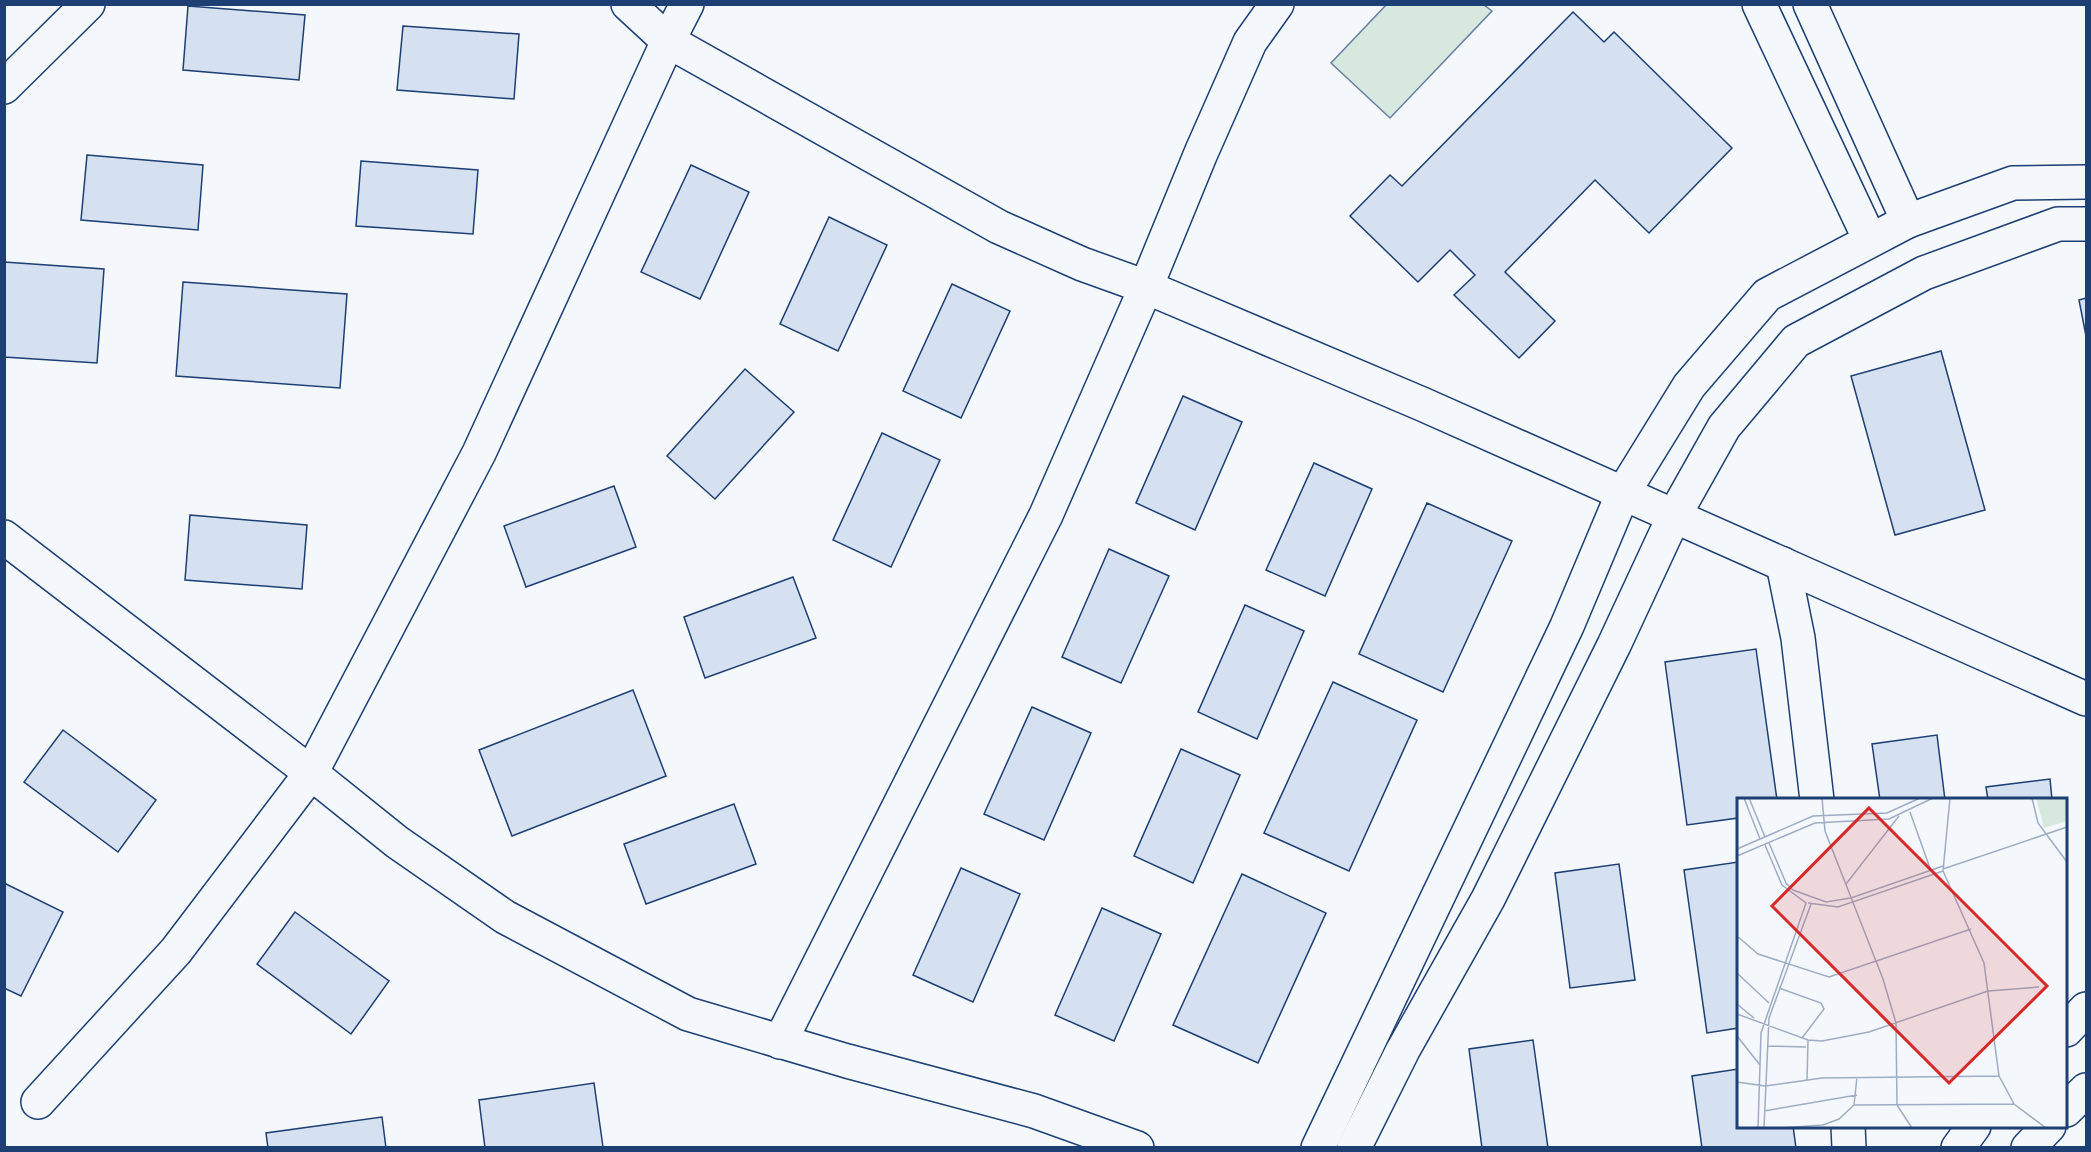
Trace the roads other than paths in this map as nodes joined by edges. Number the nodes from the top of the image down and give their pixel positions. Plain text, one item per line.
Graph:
1 (88, 4) edge
2 (628, 4) edge
3 (687, 4) edge
4 (1277, 4) edge
5 (1759, 4) edge
6 (1810, 4) edge
7 (668, 41) junction
8 (4, 87) edge
9 (2086, 182) edge
10 (1908, 221) junction
11 (2086, 224) edge
12 (1870, 240) junction
13 (1146, 287) junction
14 (1623, 493) junction
15 (1674, 516) junction
16 (4, 537) edge
17 (1783, 564) junction
18 (2086, 699) edge
19 (311, 773) junction
20 (1817, 798) edge
21 (2086, 1009) edge
22 (2067, 1029) edge
23 (780, 1042) junction
24 (2086, 1089) edge
25 (38, 1102) dead end
26 (2067, 1109) edge
27 (1848, 1128) edge
28 (1973, 1128) edge
29 (2047, 1128) edge
30 (1357, 1147) edge
31 (1137, 1148) edge
32 (1318, 1148) edge
33 (1849, 1148) edge
34 (1958, 1148) edge
35 (2028, 1148) edge

1 - 8 street
2 - 7 street
3 - 7 street
4 - 13 street
5 - 12 street
6 - 10 street
7 - 13 street
7 - 19 street
9 - 10 street
10 - 12 street
11 - 15 street
12 - 14 street
13 - 14 street
13 - 23 street
14 - 15 street
14 - 32 street
15 - 17 street
15 - 30 street
16 - 19 street
17 - 18 street
17 - 20 street
19 - 23 street
19 - 25 street
21 - 22 street
23 - 31 street
24 - 26 street
27 - 33 street
28 - 34 street
29 - 35 street

